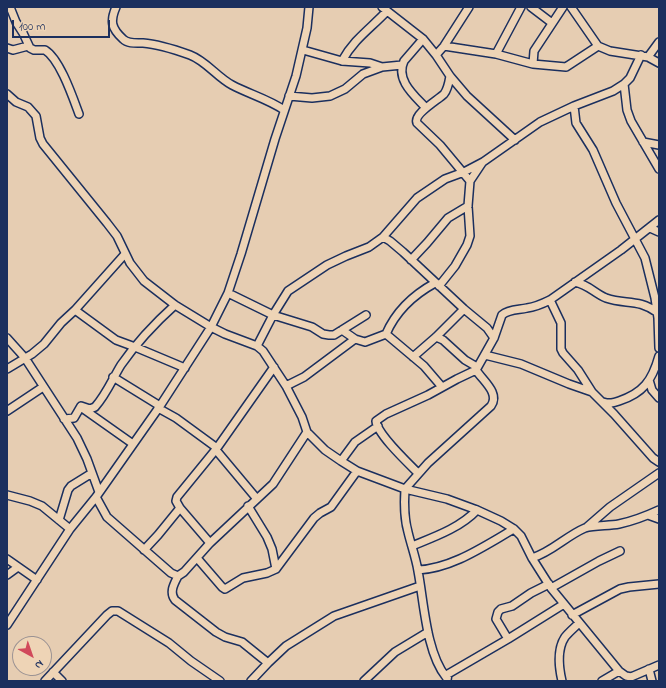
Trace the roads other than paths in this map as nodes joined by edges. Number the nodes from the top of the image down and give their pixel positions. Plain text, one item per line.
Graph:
1 (10, 7) edge
2 (116, 7) edge
3 (309, 7) edge
4 (469, 7) edge
5 (521, 7) edge
6 (531, 7) edge
7 (563, 7) edge
8 (573, 8) edge
9 (384, 9) edge
10 (552, 23) junction
11 (423, 39) junction
12 (659, 42) edge
13 (28, 46) junction
14 (444, 46) junction
15 (598, 46) junction
16 (7, 48) edge
17 (303, 50) junction
18 (436, 54) junction
19 (496, 54) junction
20 (645, 56) junction
21 (342, 61) junction
22 (659, 63) edge
23 (533, 64) junction
24 (402, 65) junction
25 (382, 67) junction
26 (450, 76) junction
27 (624, 84) junction
28 (7, 94) edge
29 (289, 96) junction
30 (574, 106) junction
31 (426, 108) junction
32 (284, 110) junction
33 (79, 114) dead end
34 (515, 140) junction
35 (643, 142) junction
36 (659, 144) edge
37 (483, 162) junction
38 (659, 170) edge
39 (464, 172) junction
40 (470, 181) junction
41 (468, 206) junction
42 (659, 220) edge
43 (629, 227) junction
44 (648, 230) junction
45 (659, 232) edge
46 (383, 237) junction
47 (635, 240) junction
48 (124, 254) junction
49 (411, 260) junction
50 (575, 282) junction
51 (437, 285) junction
52 (228, 294) junction
53 (550, 300) junction
54 (175, 305) junction
55 (464, 309) junction
56 (75, 310) junction
57 (658, 313) junction
58 (273, 315) junction
59 (366, 315) dead end
60 (211, 327) junction
61 (342, 330) junction
62 (386, 334) junction
63 (436, 337) junction
64 (7, 338) edge
65 (494, 338) junction
66 (355, 339) junction
67 (257, 346) junction
68 (134, 347) junction
69 (659, 348) edge
70 (485, 355) junction
71 (659, 356) edge
72 (413, 357) junction
73 (25, 358) junction
74 (274, 367) junction
75 (185, 368) junction
76 (7, 369) edge
77 (476, 369) junction
78 (114, 377) junction
79 (649, 380) junction
80 (286, 386) junction
81 (43, 387) junction
82 (442, 387) junction
83 (592, 392) junction
84 (659, 398) edge
85 (603, 402) junction
86 (80, 407) junction
87 (159, 407) junction
88 (7, 411) edge
89 (64, 419) junction
90 (378, 426) junction
91 (307, 432) junction
92 (133, 444) junction
93 (216, 449) junction
94 (341, 461) junction
95 (659, 462) edge
96 (357, 471) junction
97 (92, 473) junction
98 (418, 473) junction
99 (659, 473) edge
100 (404, 489) junction
101 (7, 495) edge
102 (98, 495) junction
103 (257, 499) junction
104 (248, 506) junction
105 (180, 508) junction
106 (477, 510) junction
107 (658, 510) edge
108 (648, 515) junction
109 (659, 519) edge
110 (59, 520) junction
111 (587, 527) junction
112 (70, 529) junction
113 (514, 529) junction
114 (210, 543) junction
115 (412, 546) junction
116 (144, 550) junction
117 (620, 551) dead end
118 (7, 558) edge
119 (197, 558) junction
120 (532, 558) junction
121 (18, 567) junction
122 (276, 568) junction
123 (418, 570) junction
124 (7, 575) edge
125 (178, 576) junction
126 (37, 580) junction
127 (659, 584) edge
128 (420, 586) junction
129 (550, 586) junction
130 (564, 604) junction
131 (572, 615) junction
132 (579, 623) junction
133 (7, 625) edge
134 (428, 632) junction
135 (508, 639) junction
136 (268, 663) junction
137 (659, 665) edge
138 (649, 669) junction
139 (53, 672) junction
140 (617, 672) junction
141 (446, 680) edge
142 (45, 681) edge
143 (62, 681) edge
144 (220, 681) edge
145 (251, 681) edge
146 (364, 681) edge
147 (562, 681) edge
148 (602, 681) edge
149 (616, 681) edge
150 (652, 681) edge

1 - 13 street
2 - 32 street
3 - 17 street
4 - 14 street
5 - 19 street
6 - 10 street
7 - 10 street
8 - 15 street
9 - 11 street
9 - 21 street
10 - 23 street
11 - 18 street
11 - 24 street
12 - 20 street
13 - 16 street
13 - 33 street
14 - 18 street
14 - 19 street
15 - 20 street
15 - 23 street
17 - 21 street
17 - 29 street
18 - 26 street
19 - 23 street
20 - 22 street
20 - 27 street
21 - 25 street
24 - 25 street
24 - 31 street
25 - 29 street
26 - 31 street
26 - 34 street
27 - 30 street
27 - 35 street
28 - 48 street
29 - 32 street
30 - 34 street
30 - 43 street
31 - 39 street
32 - 52 street
34 - 37 street
35 - 36 street
35 - 38 street
37 - 39 street
37 - 40 street
39 - 40 street
39 - 46 street
40 - 41 street
41 - 49 street
41 - 51 street
42 - 44 street
43 - 44 street
43 - 47 street
44 - 45 street
44 - 47 street
46 - 49 street
46 - 58 street
47 - 50 street
47 - 57 street
48 - 54 street
48 - 56 street
49 - 51 street
50 - 53 street
50 - 57 street
51 - 55 street
51 - 62 street
52 - 58 street
52 - 60 street
53 - 65 street
53 - 83 street
54 - 60 street
54 - 68 street
55 - 63 street
55 - 65 street
56 - 68 street
56 - 73 street
57 - 69 street
58 - 61 street
58 - 67 street
59 - 61 street
60 - 67 street
60 - 75 street
61 - 66 street
62 - 66 street
62 - 72 street
63 - 72 street
63 - 77 street
64 - 73 street
65 - 70 street
66 - 80 street
67 - 74 street
68 - 75 street
68 - 78 street
70 - 77 street
70 - 83 street
71 - 79 street
72 - 82 street
73 - 76 street
73 - 81 street
74 - 80 street
74 - 93 street
75 - 87 street
77 - 82 street
77 - 98 street
78 - 86 street
78 - 87 street
79 - 84 street
79 - 85 street
80 - 91 street
81 - 88 street
81 - 89 street
82 - 90 street
83 - 85 street
85 - 95 street
86 - 89 street
86 - 92 street
87 - 92 street
87 - 93 street
89 - 97 street
90 - 94 street
90 - 98 street
91 - 94 street
91 - 103 street
92 - 102 street
93 - 103 street
93 - 105 street
94 - 96 street
96 - 100 street
96 - 122 street
97 - 102 street
97 - 110 street
98 - 100 street
99 - 111 street
100 - 106 street
100 - 115 street
101 - 110 street
102 - 112 street
102 - 116 street
103 - 104 street
104 - 114 street
104 - 122 street
105 - 114 street
105 - 116 street
106 - 113 street
106 - 115 street
107 - 108 street
107 - 109 street
108 - 109 street
108 - 111 street
110 - 112 street
111 - 120 street
112 - 126 street
113 - 120 street
113 - 123 street
114 - 119 street
115 - 123 street
116 - 125 street
117 - 129 street
118 - 121 street
119 - 122 street
119 - 125 street
120 - 129 street
121 - 124 street
121 - 126 street
123 - 128 street
125 - 136 street
126 - 133 street
127 - 131 street
128 - 134 street
128 - 136 street
129 - 130 street
129 - 135 street
130 - 131 street
130 - 135 street
131 - 132 street
132 - 140 street
132 - 147 street
134 - 141 street
134 - 146 street
135 - 141 street
136 - 145 street
137 - 138 street
138 - 140 street
138 - 150 street
139 - 142 street
139 - 143 street
139 - 144 street
140 - 148 street
140 - 149 street

